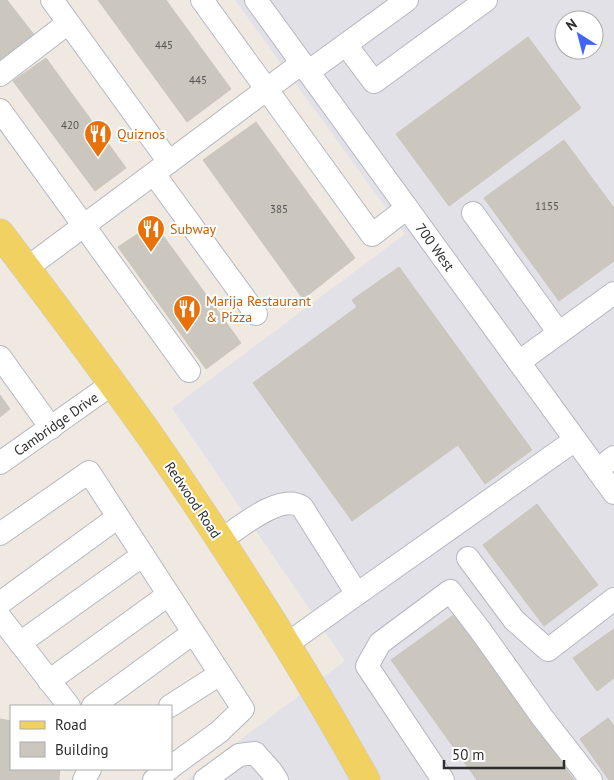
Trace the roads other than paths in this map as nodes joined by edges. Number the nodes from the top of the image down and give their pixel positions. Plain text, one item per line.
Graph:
1 (52, 0) edge
2 (202, 0) edge
3 (256, 0) edge
4 (406, 0) edge
5 (486, 0) edge
6 (68, 23) junction
7 (346, 45) junction
8 (305, 68) junction
9 (0, 75) edge
10 (267, 89) junction
11 (0, 110) edge
12 (161, 168) junction
13 (407, 208) junction
14 (473, 213) dead end
15 (84, 225) junction
16 (0, 233) edge
17 (27, 268) junction
18 (614, 293) edge
19 (256, 314) dead end
20 (560, 332) junction
21 (0, 356) edge
22 (519, 362) junction
23 (189, 370) dead end
24 (112, 384) junction
25 (51, 428) junction
26 (576, 440) junction
27 (606, 463) edge
28 (0, 464) edge
29 (614, 493) edge
30 (118, 517) junction
31 (0, 534) edge
32 (221, 540) junction
33 (142, 555) junction
34 (468, 558) dead end
35 (357, 594) junction
36 (168, 595) junction
37 (614, 599) edge
38 (0, 604) edge
39 (0, 616) edge
40 (193, 633) junction
41 (20, 643) junction
42 (287, 644) junction
43 (220, 674) junction
44 (49, 681) junction
45 (68, 705) edge
46 (94, 705) edge
47 (172, 705) edge
48 (172, 767) edge
49 (167, 770) edge
50 (154, 780) edge
51 (204, 780) edge
52 (277, 780) edge
53 (366, 780) edge
54 (443, 780) edge
55 (592, 780) edge

1 - 6 street
2 - 10 street
3 - 8 street, 700 West
4 - 7 street
5 - 7 street
6 - 9 street
6 - 12 street
7 - 8 street
8 - 10 street
8 - 13 street, 700 West
10 - 12 street
10 - 13 street
11 - 15 street
12 - 15 street
12 - 19 street
13 - 22 street, 700 West
14 - 20 street
15 - 17 street
15 - 23 street
16 - 17 main road, Redwood Road
17 - 24 main road, Redwood Road
18 - 20 street
20 - 22 street
21 - 25 street
22 - 26 street, 700 West
24 - 25 street, Cambridge Drive
24 - 32 main road, Redwood Road
25 - 28 street, Cambridge Drive
26 - 27 street, 700 West
26 - 35 street
27 - 29 street, 700 West
30 - 31 street
30 - 33 street
30 - 38 street
32 - 35 street
32 - 42 main road, Redwood Road
33 - 36 street
33 - 41 street
34 - 37 street
35 - 42 street
36 - 40 street
36 - 44 street
39 - 41 street
40 - 43 street
40 - 46 street
41 - 44 street
42 - 53 main road, Redwood Road
43 - 47 street
43 - 48 street
44 - 45 street
49 - 50 street
51 - 52 street
54 - 55 street

